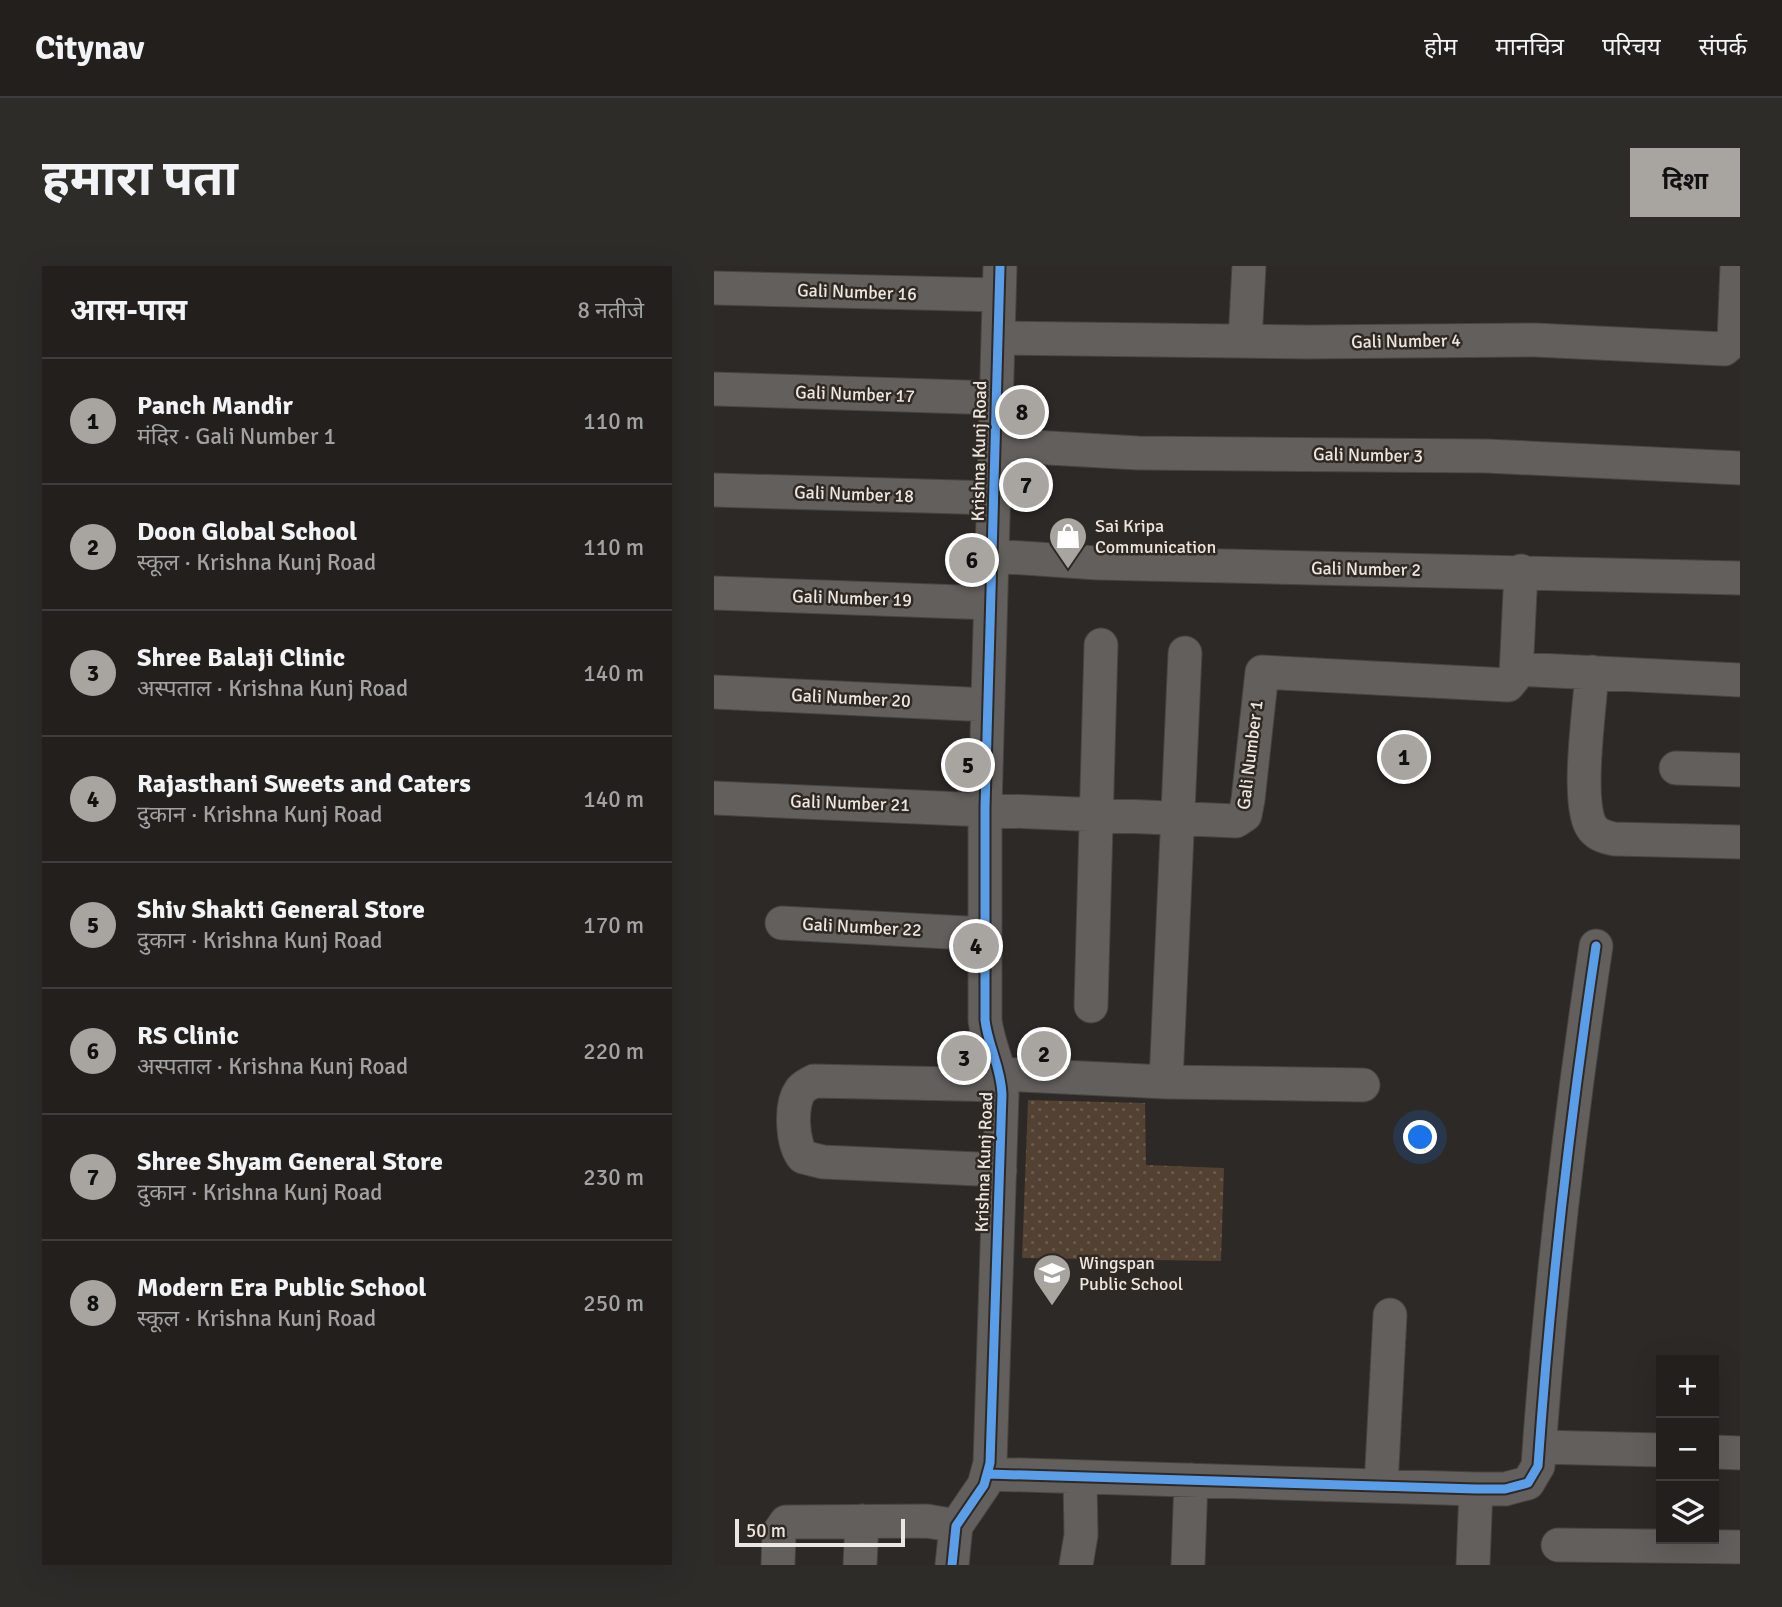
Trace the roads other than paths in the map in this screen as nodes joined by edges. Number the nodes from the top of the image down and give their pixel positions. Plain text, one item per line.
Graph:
1 (1249, 266) edge
2 (1737, 266) edge
3 (1000, 281) edge
4 (714, 288) edge
5 (998, 338) junction
6 (1245, 341) junction
7 (714, 389) edge
8 (996, 398) junction
9 (996, 445) junction
10 (1740, 468) edge
11 (714, 490) edge
12 (994, 498) junction
13 (993, 556) junction
14 (1521, 571) junction
15 (1740, 578) edge
16 (714, 593) edge
17 (990, 603) junction
18 (1101, 645) dead end
19 (1185, 653) dead end
20 (1592, 672) junction
21 (1507, 677) junction
22 (1740, 680) edge
23 (714, 692) edge
24 (988, 705) junction
25 (1676, 768) dead end
26 (1740, 770) edge
27 (714, 798) edge
28 (985, 808) junction
29 (1097, 814) junction
30 (1176, 819) junction
31 (1740, 842) edge
32 (782, 923) dead end
33 (985, 934) junction
34 (1596, 946) dead end
35 (1091, 1006) dead end
36 (1002, 1080) junction
37 (1167, 1082) junction
38 (1363, 1085) dead end
39 (1000, 1170) junction
40 (1390, 1315) dead end
41 (1540, 1447) junction
42 (1656, 1450) edge
43 (1719, 1452) edge
44 (1740, 1453) edge
45 (988, 1474) junction
46 (1080, 1478) junction
47 (1191, 1480) junction
48 (1381, 1486) junction
49 (1476, 1489) junction
50 (862, 1521) junction
51 (957, 1526) junction
52 (1558, 1545) dead end
53 (1740, 1548) edge
54 (778, 1565) edge
55 (860, 1565) edge
56 (952, 1565) edge
57 (1076, 1565) edge
58 (1188, 1565) edge
59 (1473, 1565) edge

1 - 6 street
2 - 6 street, Gali Number 4
3 - 4 street, Gali Number 16
3 - 5 street, Krishna Kunj Road
5 - 6 street, Gali Number 4
5 - 8 street, Krishna Kunj Road
7 - 8 street, Gali Number 17
8 - 9 street, Krishna Kunj Road
9 - 10 street, Gali Number 3
9 - 12 street, Krishna Kunj Road
11 - 12 street, Gali Number 18
12 - 13 street, Krishna Kunj Road
13 - 14 street, Gali Number 2
13 - 17 street, Krishna Kunj Road
14 - 15 street, Gali Number 2
14 - 21 street
16 - 17 street, Gali Number 19
17 - 24 street, Krishna Kunj Road
18 - 29 street
19 - 30 street
20 - 21 street
20 - 22 street
20 - 31 street
21 - 30 street, Gali Number 1
23 - 24 street, Gali Number 20
24 - 28 street, Krishna Kunj Road
25 - 26 street
27 - 28 street, Gali Number 21
28 - 29 street, Gali Number 1
28 - 33 street, Krishna Kunj Road
29 - 30 street, Gali Number 1
29 - 35 street
30 - 37 street
32 - 33 street, Gali Number 22
33 - 36 street, Krishna Kunj Road
34 - 41 street
36 - 37 street
36 - 39 street, Krishna Kunj Road
36 - 39 street
37 - 38 street
39 - 45 street, Krishna Kunj Road
40 - 48 street
41 - 42 street
41 - 49 street
43 - 44 street
45 - 46 street
45 - 51 street
46 - 47 street
46 - 57 street
47 - 48 street
47 - 58 street
48 - 49 street
49 - 59 street
50 - 51 street
50 - 54 street
50 - 55 street
51 - 56 street
52 - 53 street

